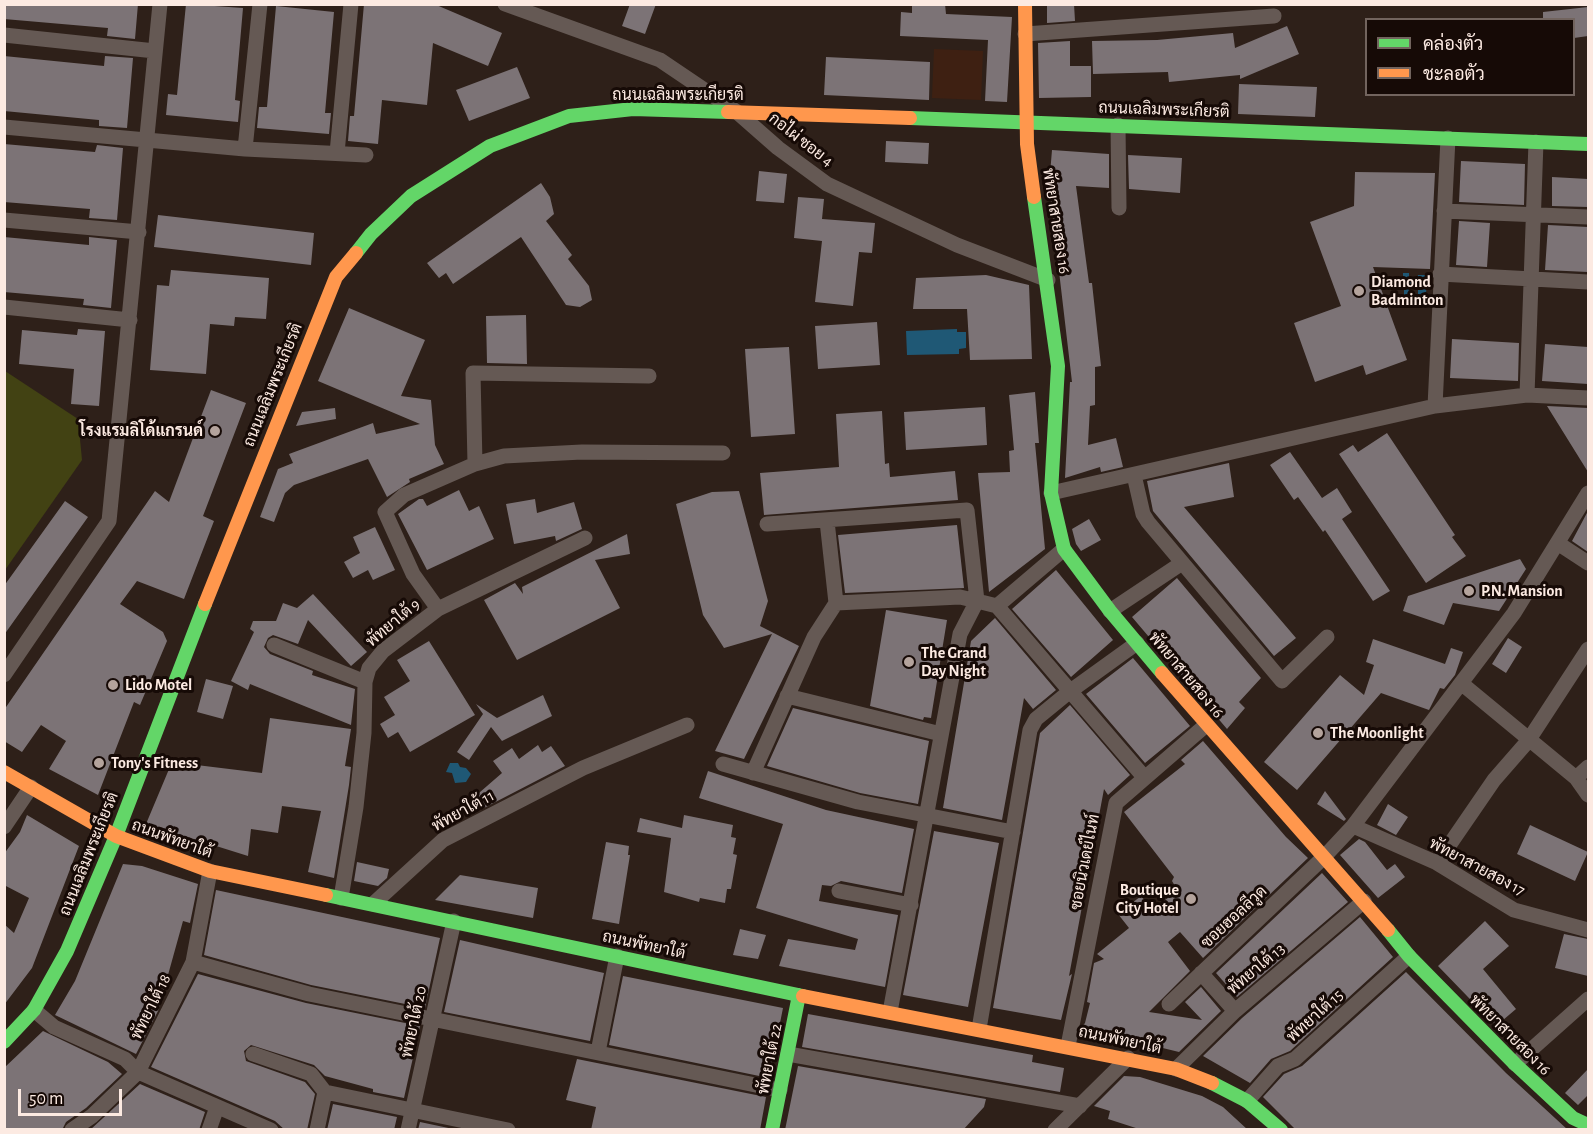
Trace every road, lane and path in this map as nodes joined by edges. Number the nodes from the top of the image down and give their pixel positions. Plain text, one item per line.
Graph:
1 (160, 4) edge
2 (260, 4) edge
3 (351, 4) edge
4 (505, 4) edge
5 (1025, 4) edge
6 (534, 9) edge
7 (1274, 16) dead end
8 (1025, 34) junction
9 (4, 35) edge
10 (155, 51) junction
11 (737, 112) junction
12 (1026, 122) junction
13 (1118, 125) junction
14 (4, 127) edge
15 (1448, 138) junction
16 (146, 140) junction
17 (1536, 142) junction
18 (1588, 144) edge
19 (245, 149) junction
20 (337, 153) junction
21 (366, 155) dead end
22 (1119, 208) dead end
23 (1444, 211) junction
24 (1532, 215) junction
25 (1588, 217) edge
26 (4, 220) edge
27 (139, 232) junction
28 (1440, 274) junction
29 (1529, 279) junction
30 (1048, 280) junction
31 (1588, 282) edge
32 (4, 307) edge
33 (130, 320) junction
34 (649, 376) dead end
35 (1527, 395) junction
36 (1588, 398) edge
37 (1435, 406) junction
38 (723, 453) dead end
39 (476, 464) junction
40 (1134, 475) junction
41 (1052, 493) junction
42 (1588, 493) edge
43 (827, 521) junction
44 (767, 525) dead end
45 (585, 538) dead end
46 (1559, 544) junction
47 (1064, 549) junction
48 (1182, 563) junction
49 (1588, 563) edge
50 (977, 601) junction
51 (836, 603) junction
52 (997, 606) junction
53 (438, 609) junction
54 (1110, 611) junction
55 (1327, 637) dead end
56 (1137, 643) junction
57 (274, 645) dead end
58 (1588, 649) edge
59 (4, 675) edge
60 (365, 682) junction
61 (1461, 683) junction
62 (1069, 692) junction
63 (787, 696) junction
64 (687, 725) dead end
65 (1206, 725) junction
66 (941, 734) junction
67 (1528, 741) junction
68 (723, 764) dead end
69 (1588, 767) edge
70 (4, 772) edge
71 (753, 773) junction
72 (1144, 777) junction
73 (1576, 778) junction
74 (31, 787) junction
75 (1588, 795) edge
76 (928, 816) junction
77 (1353, 825) junction
78 (4, 827) edge
79 (1013, 832) junction
80 (116, 837) junction
81 (1324, 857) junction
82 (1437, 864) junction
83 (210, 871) junction
84 (839, 891) dead end
85 (340, 898) junction
86 (1364, 901) junction
87 (373, 904) junction
88 (911, 905) junction
89 (454, 921) junction
90 (1588, 930) edge
91 (616, 956) junction
92 (1409, 956) junction
93 (193, 962) junction
94 (1201, 973) junction
95 (800, 995) junction
96 (1588, 999) edge
97 (1169, 1004) dead end
98 (34, 1010) junction
99 (1235, 1011) junction
100 (890, 1012) junction
101 (433, 1021) junction
102 (979, 1029) junction
103 (4, 1042) edge
104 (1068, 1046) junction
105 (598, 1052) junction
106 (253, 1054) dead end
107 (788, 1054) junction
108 (1128, 1058) junction
109 (1515, 1064) junction
110 (1176, 1069) junction
111 (138, 1072) junction
112 (780, 1090) junction
113 (325, 1092) junction
114 (1247, 1101) junction
115 (1080, 1106) junction
116 (217, 1107) junction
117 (413, 1108) junction
118 (1588, 1125) edge
119 (72, 1130) edge
120 (209, 1130) edge
121 (272, 1130) edge
122 (317, 1130) edge
123 (408, 1130) edge
124 (508, 1130) edge
125 (772, 1130) edge
126 (1055, 1130) edge
127 (1281, 1130) edge

1 - 10 street
2 - 19 street
3 - 20 street
4 - 6 street, กอไผ่ ซอย 4
5 - 8 main road, พัทยาสายสอง 16
6 - 11 street, กอไผ่ ซอย 4
7 - 8 street
8 - 12 main road, พัทยาสายสอง 16
9 - 10 street
10 - 16 street
11 - 12 main road, ถนนเฉลิมพระเกียรติ
11 - 30 street, กอไผ่ ซอย 4
11 - 80 main road, ถนนเฉลิมพระเกียรติ
12 - 13 main road, ถนนเฉลิมพระเกียรติ
12 - 30 main road, พัทยาสายสอง 16
13 - 15 main road, ถนนเฉลิมพระเกียรติ
13 - 22 street
14 - 16 street
15 - 17 main road, ถนนเฉลิมพระเกียรติ
15 - 23 street
16 - 19 street
16 - 27 street
17 - 18 main road, ถนนเฉลิมพระเกียรติ
17 - 24 street
19 - 20 street
20 - 21 street
23 - 24 street
23 - 28 street
24 - 25 street
24 - 29 street
26 - 27 street
27 - 33 street
28 - 29 street
28 - 37 street
29 - 31 street
29 - 35 street
30 - 41 main road, พัทยาสายสอง 16
32 - 33 street
33 - 59 street
34 - 39 street
35 - 36 street
35 - 37 street
37 - 40 street
38 - 39 street
39 - 53 street
40 - 41 street
40 - 48 street
41 - 47 main road, พัทยาสายสอง 16
42 - 46 street, ซอยฮอลลีวูด
43 - 44 street
43 - 50 street
43 - 51 street
45 - 53 street, พัทยาใต้ 9
46 - 49 street
46 - 61 street, ซอยฮอลลีวูด
47 - 52 street
47 - 54 main road, พัทยาสายสอง 16
48 - 54 street
48 - 55 street
50 - 51 street
50 - 52 street
50 - 66 street
51 - 63 street
52 - 62 street
53 - 60 street, พัทยาใต้ 9
54 - 56 main road, พัทยาสายสอง 16
56 - 62 street
56 - 65 main road, พัทยาสายสอง 16
57 - 60 street
58 - 67 street
60 - 85 street, พัทยาใต้ 9
61 - 67 street
61 - 77 street, ซอยฮอลลีวูด
62 - 72 street
62 - 79 street
63 - 66 street
63 - 71 street
64 - 87 street, พัทยาใต้ 11
65 - 72 street, ซอยนิวเดย์ไนท์
65 - 81 main road, พัทยาสายสอง 16
66 - 76 street
67 - 73 street
67 - 82 street
68 - 71 street
69 - 73 street
70 - 74 main road, ถนนพัทยาใต้
71 - 76 street
72 - 104 street, ซอยนิวเดย์ไนท์
73 - 75 street
74 - 78 street
74 - 80 main road, ถนนพัทยาใต้
76 - 79 street
76 - 88 street
77 - 81 street, ซอยฮอลลีวูด
77 - 82 street, พัทยาสายสอง 17
79 - 102 street
80 - 83 main road, ถนนพัทยาใต้
80 - 98 main road, ถนนเฉลิมพระเกียรติ
81 - 86 main road, พัทยาสายสอง 16
81 - 94 street, ซอยฮอลลีวูด
82 - 90 street, พัทยาสายสอง 17
83 - 85 main road, ถนนพัทยาใต้
83 - 93 street, พัทยาใต้ 18
84 - 88 street
85 - 87 main road, ถนนพัทยาใต้
86 - 92 main road, พัทยาสายสอง 16
86 - 99 street, พัทยาใต้ 13
87 - 89 main road, ถนนพัทยาใต้
88 - 100 street
89 - 91 main road, ถนนพัทยาใต้
89 - 101 street, พัทยาใต้ 20
91 - 95 main road, ถนนพัทยาใต้
91 - 105 street
92 - 109 main road, พัทยาสายสอง 16
92 - 114 street, พัทยาใต้ 15
93 - 101 street
93 - 111 street, พัทยาใต้ 18
94 - 97 street, ซอยฮอลลีวูด
94 - 99 street
95 - 100 main road, ถนนพัทยาใต้
95 - 107 main road, พัทยาใต้ 22
96 - 109 street
98 - 103 main road, ถนนเฉลิมพระเกียรติ
98 - 111 street
99 - 110 street, พัทยาใต้ 13
100 - 102 main road, ถนนพัทยาใต้
101 - 105 street
101 - 117 street, พัทยาใต้ 20
102 - 104 main road, ถนนพัทยาใต้
104 - 108 main road, ถนนพัทยาใต้
105 - 112 street
106 - 113 street
107 - 112 main road, พัทยาใต้ 22
107 - 115 street
108 - 110 main road, ถนนพัทยาใต้
108 - 115 street
109 - 118 main road, พัทยาสายสอง 16
110 - 114 main road, ถนนพัทยาใต้
111 - 116 street
111 - 119 street, พัทยาใต้ 18
112 - 125 main road, พัทยาใต้ 22
113 - 117 street
113 - 122 street
114 - 127 main road, ถนนพัทยาใต้
115 - 126 street
116 - 120 street
116 - 121 street
117 - 123 street, พัทยาใต้ 20
117 - 124 street

